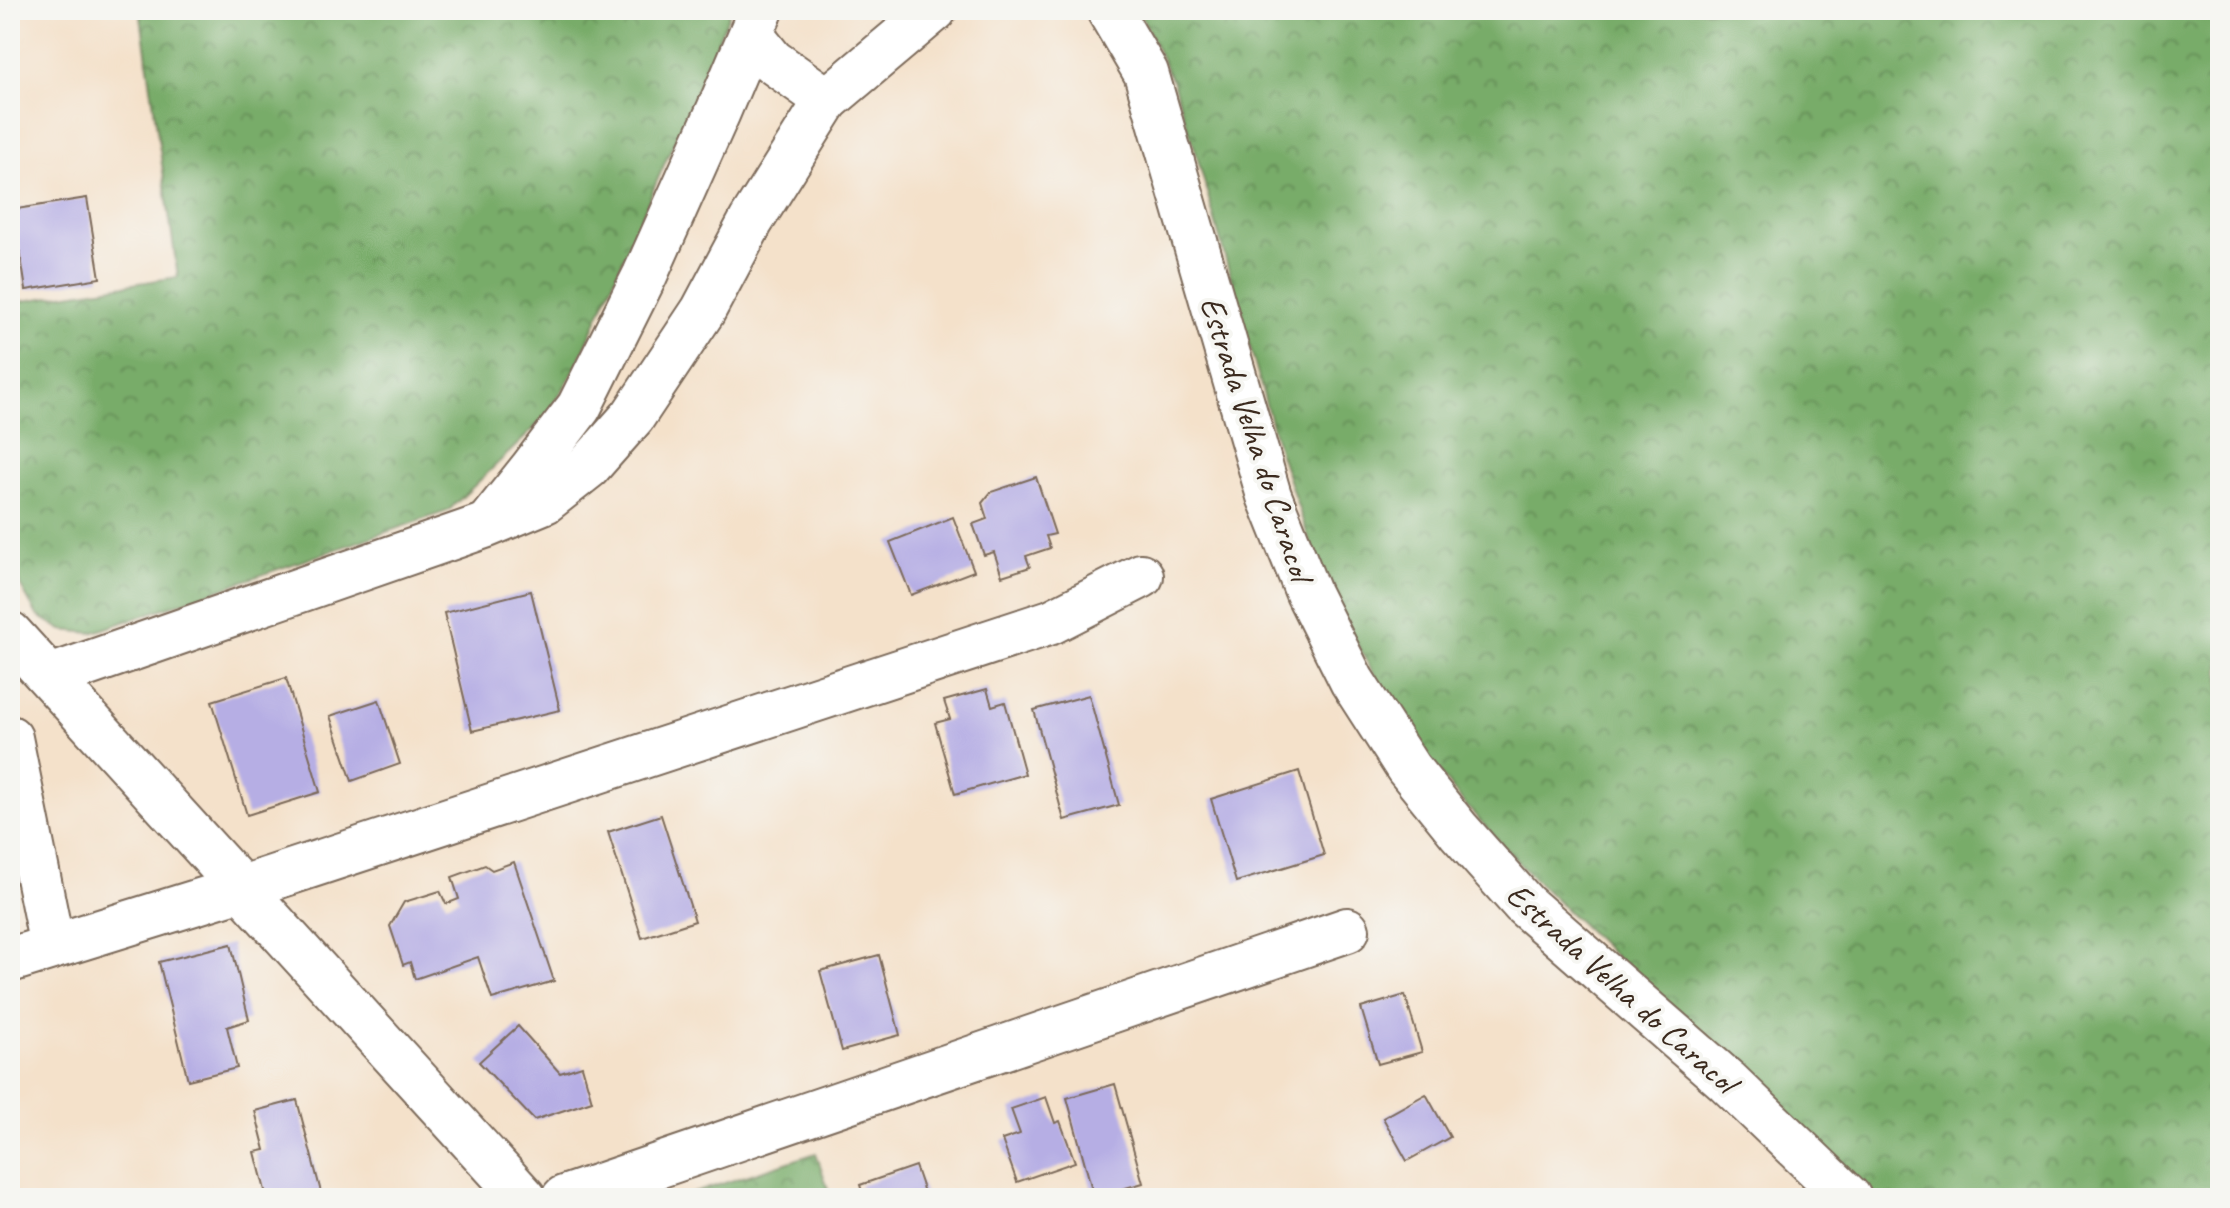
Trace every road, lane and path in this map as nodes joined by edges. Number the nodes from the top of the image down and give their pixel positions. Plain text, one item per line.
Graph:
1 (934, 10) edge
2 (1109, 10) edge
3 (756, 23) edge
4 (827, 100) junction
5 (487, 525) junction
6 (1141, 576) dead end
7 (10, 634) edge
8 (50, 677) junction
9 (10, 738) edge
10 (242, 888) junction
11 (1347, 930) dead end
12 (52, 946) junction
13 (10, 960) edge
14 (524, 1198) edge
15 (564, 1198) edge
16 (1849, 1198) edge

1 - 4 street
2 - 16 street, Estrada Velha do Caracol
3 - 4 street
3 - 5 street
4 - 5 street
5 - 8 street
6 - 10 street
7 - 8 street
8 - 10 street
9 - 12 street
10 - 12 street
10 - 14 street
11 - 15 street
12 - 13 street

